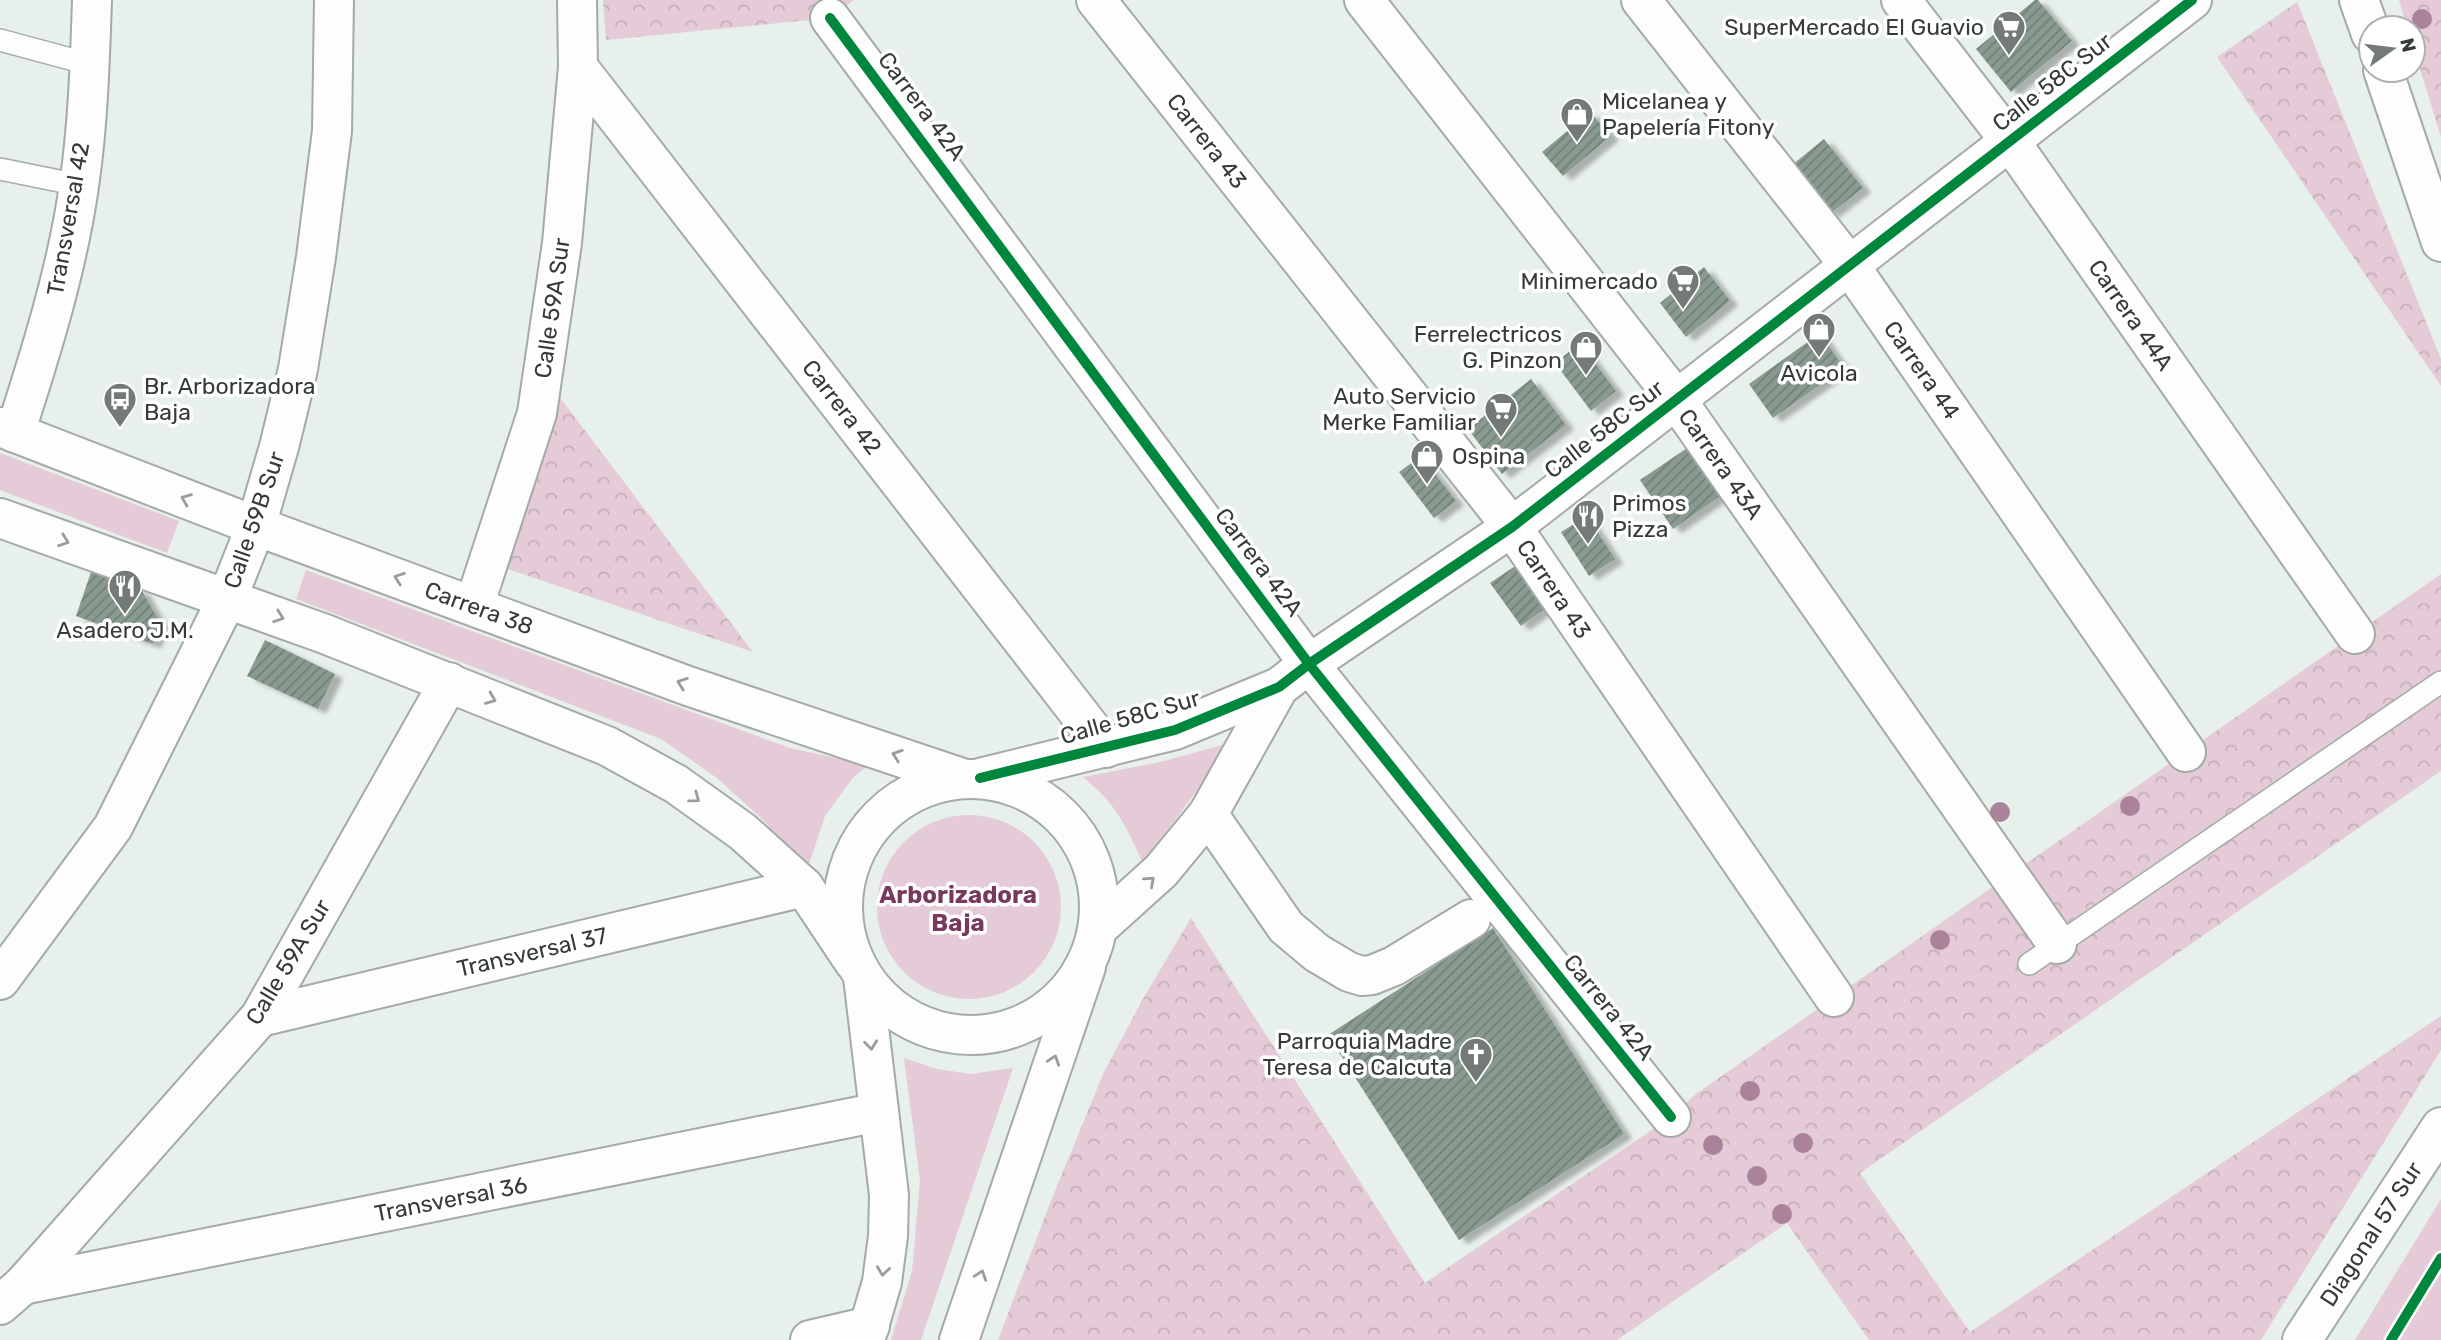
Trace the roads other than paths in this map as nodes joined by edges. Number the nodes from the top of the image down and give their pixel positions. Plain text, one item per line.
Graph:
1 (92, 0) edge
2 (334, 0) edge
3 (577, 0) edge
4 (1096, 0) edge
5 (1364, 0) edge
6 (1641, 0) edge
7 (1902, 0) edge
8 (2184, 2) edge
9 (830, 18) dead end
10 (0, 40) edge
11 (89, 64) junction
12 (578, 67) junction
13 (2388, 84) edge
14 (2010, 141) junction
15 (0, 169) edge
16 (79, 185) junction
17 (2441, 242) edge
18 (1850, 265) junction
19 (1676, 399) junction
20 (8, 430) edge
21 (0, 518) edge
22 (256, 526) junction
23 (1512, 527) junction
24 (227, 599) junction
25 (474, 606) junction
26 (2355, 634) dead end
27 (1309, 664) junction
28 (449, 682) junction
29 (2441, 682) edge
30 (1279, 687) junction
31 (1106, 748) junction
32 (2186, 752) dead end
33 (971, 778) junction
34 (1208, 814) junction
35 (804, 887) junction
36 (1471, 919) dead end
37 (1099, 927) junction
38 (2043, 954) joint
39 (1086, 967) junction
40 (859, 970) junction
41 (0, 980) edge
42 (1834, 998) dead end
43 (260, 1017) junction
44 (879, 1112) junction
45 (1671, 1117) dead end
46 (2441, 1127) edge
47 (11, 1295) edge
48 (867, 1333) edge
49 (810, 1340) edge
50 (958, 1340) edge
51 (2302, 1340) edge

1 - 11 street, Transversal 42
2 - 22 street, Calle 59B Sur
3 - 12 street, Calle 59A Sur
4 - 23 street, Carrera 43
5 - 19 street, Carrera 43A
6 - 18 street, Carrera 44
7 - 14 street, Carrera 44A
8 - 14 street, Calle 58C Sur
9 - 27 street, Carrera 42A
10 - 11 lane
11 - 16 street, Transversal 42
12 - 25 street, Calle 59A Sur
12 - 31 street, Carrera 42
13 - 17 street
14 - 18 street, Calle 58C Sur
14 - 26 street, Carrera 44A
15 - 16 lane
16 - 20 street, Transversal 42
18 - 19 street, Calle 58C Sur
18 - 32 street, Carrera 44
19 - 23 street, Calle 58C Sur
19 - 38 street, Carrera 43A
22 -> 20 street, Carrera 38
21 -> 24 street
22 - 24 street, Calle 59B Sur
25 -> 22 street, Carrera 38
23 - 27 street, Calle 58C Sur
23 - 42 street, Carrera 43
24 -> 28 street
24 - 41 street, Calle 59B Sur
33 -> 25 street, Carrera 38
27 - 30 street, Calle 58C Sur
27 - 45 street, Carrera 42A
28 -> 35 street
28 - 43 street, Calle 59A Sur
29 - 38 lane
30 - 31 street, Calle 58C Sur
30 - 34 street, Calle 58C Sur
31 - 33 street, Calle 58C Sur
33 - 37 street, Carrera 38
33 - 40 street, Calle 58C Sur
34 - 36 street
37 -> 34 street, Calle 58C Sur
35 - 40 street
35 - 43 street, Transversal 37
37 - 39 street
39 - 40 street
50 -> 39 street
40 -> 44 street
43 - 47 street, Calle 59A Sur
44 - 47 street, Transversal 36
44 -> 48 street
46 - 51 street, Diagonal 57 Sur
48 - 49 street

